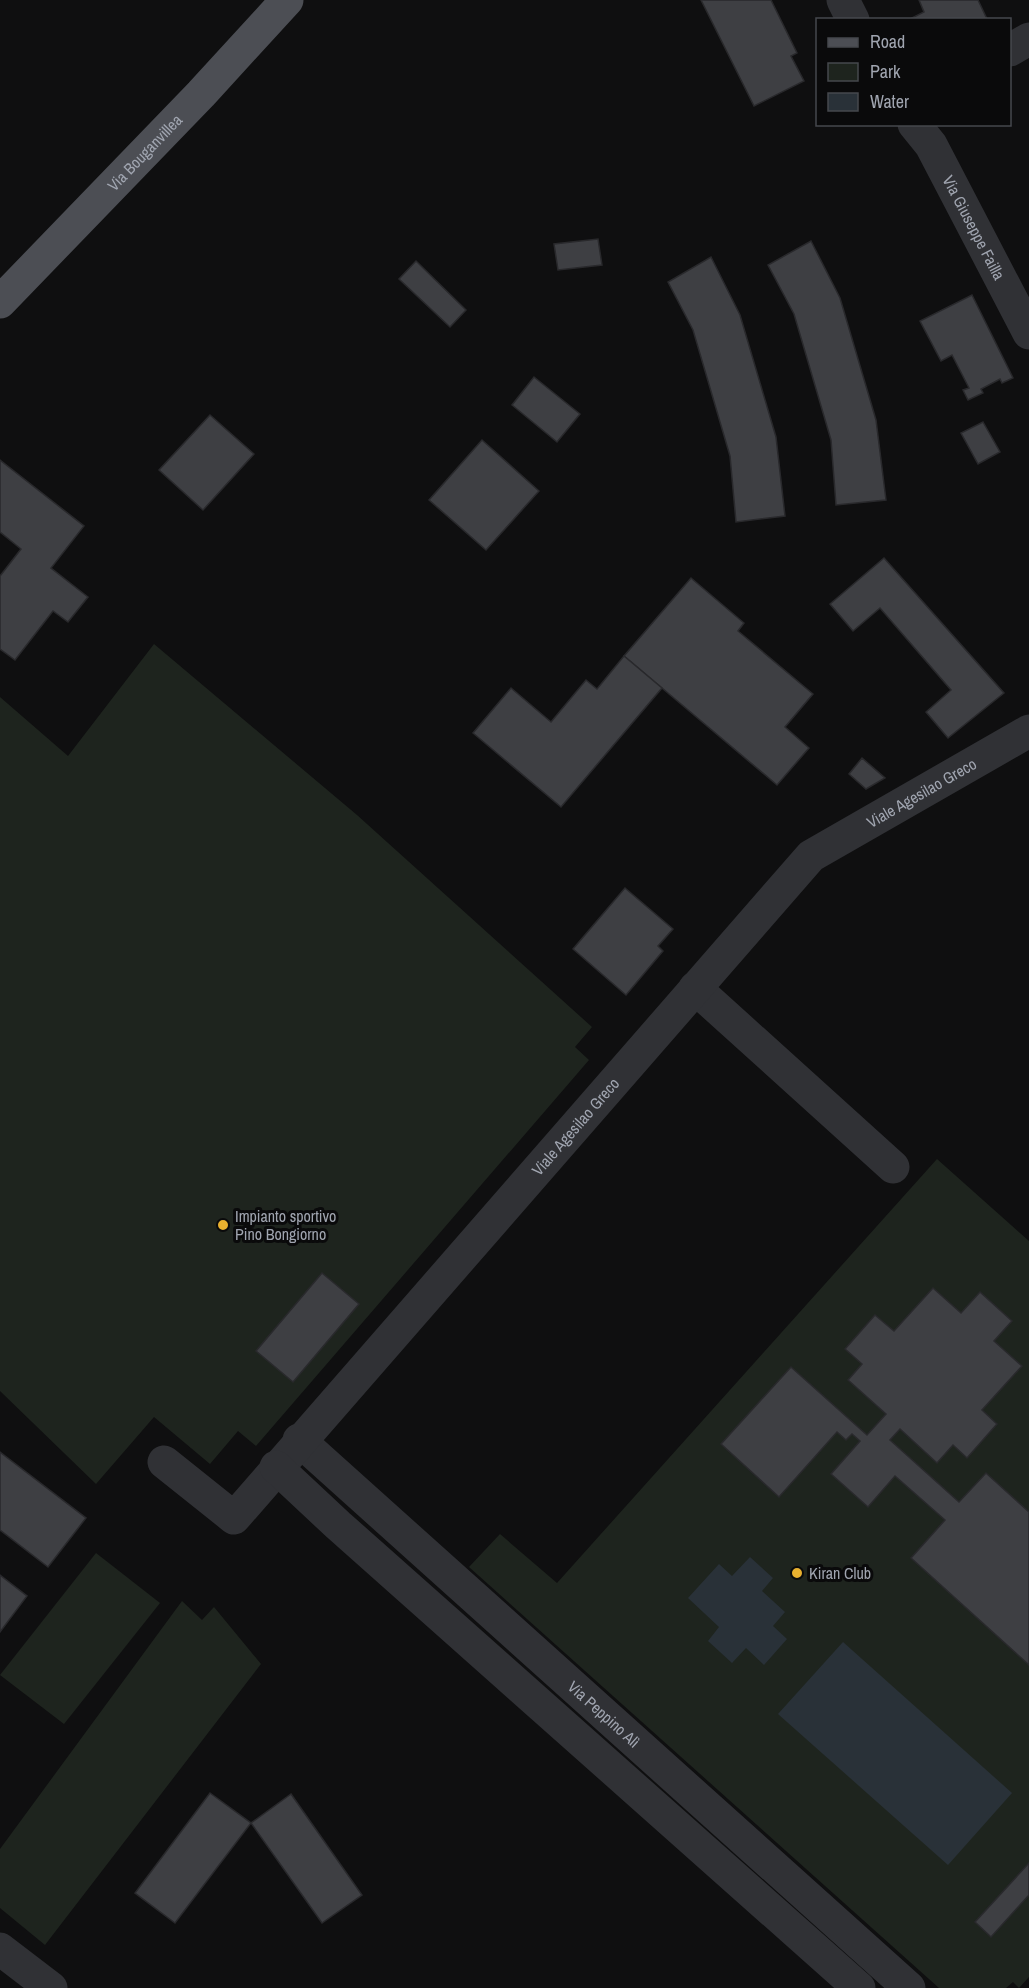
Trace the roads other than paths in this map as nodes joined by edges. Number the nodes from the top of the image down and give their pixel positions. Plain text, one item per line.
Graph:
1 (287, 0) edge
2 (843, 0) edge
3 (852, 18) edge
4 (1029, 39) edge
5 (1011, 49) edge
6 (916, 126) edge
7 (0, 302) edge
8 (1029, 333) edge
9 (1029, 731) edge
10 (695, 988) junction
11 (893, 1167) dead end
12 (299, 1440) junction
13 (164, 1462) dead end
14 (276, 1467) junction
15 (0, 1949) edge
16 (51, 1988) edge
17 (859, 1988) edge
18 (909, 1988) edge

1 - 7 main road, Via Bouganvillea
2 - 3 street
4 - 5 street
6 - 8 street, Via Giuseppe Failla
9 - 10 street, Viale Agesilao Greco
10 - 11 street
10 - 12 street, Viale Agesilao Greco
12 - 14 street, Viale Agesilao Greco
12 - 18 street, Via Peppino Alì
13 - 14 street, Viale Agesilao Greco
14 - 17 street
15 - 16 street

